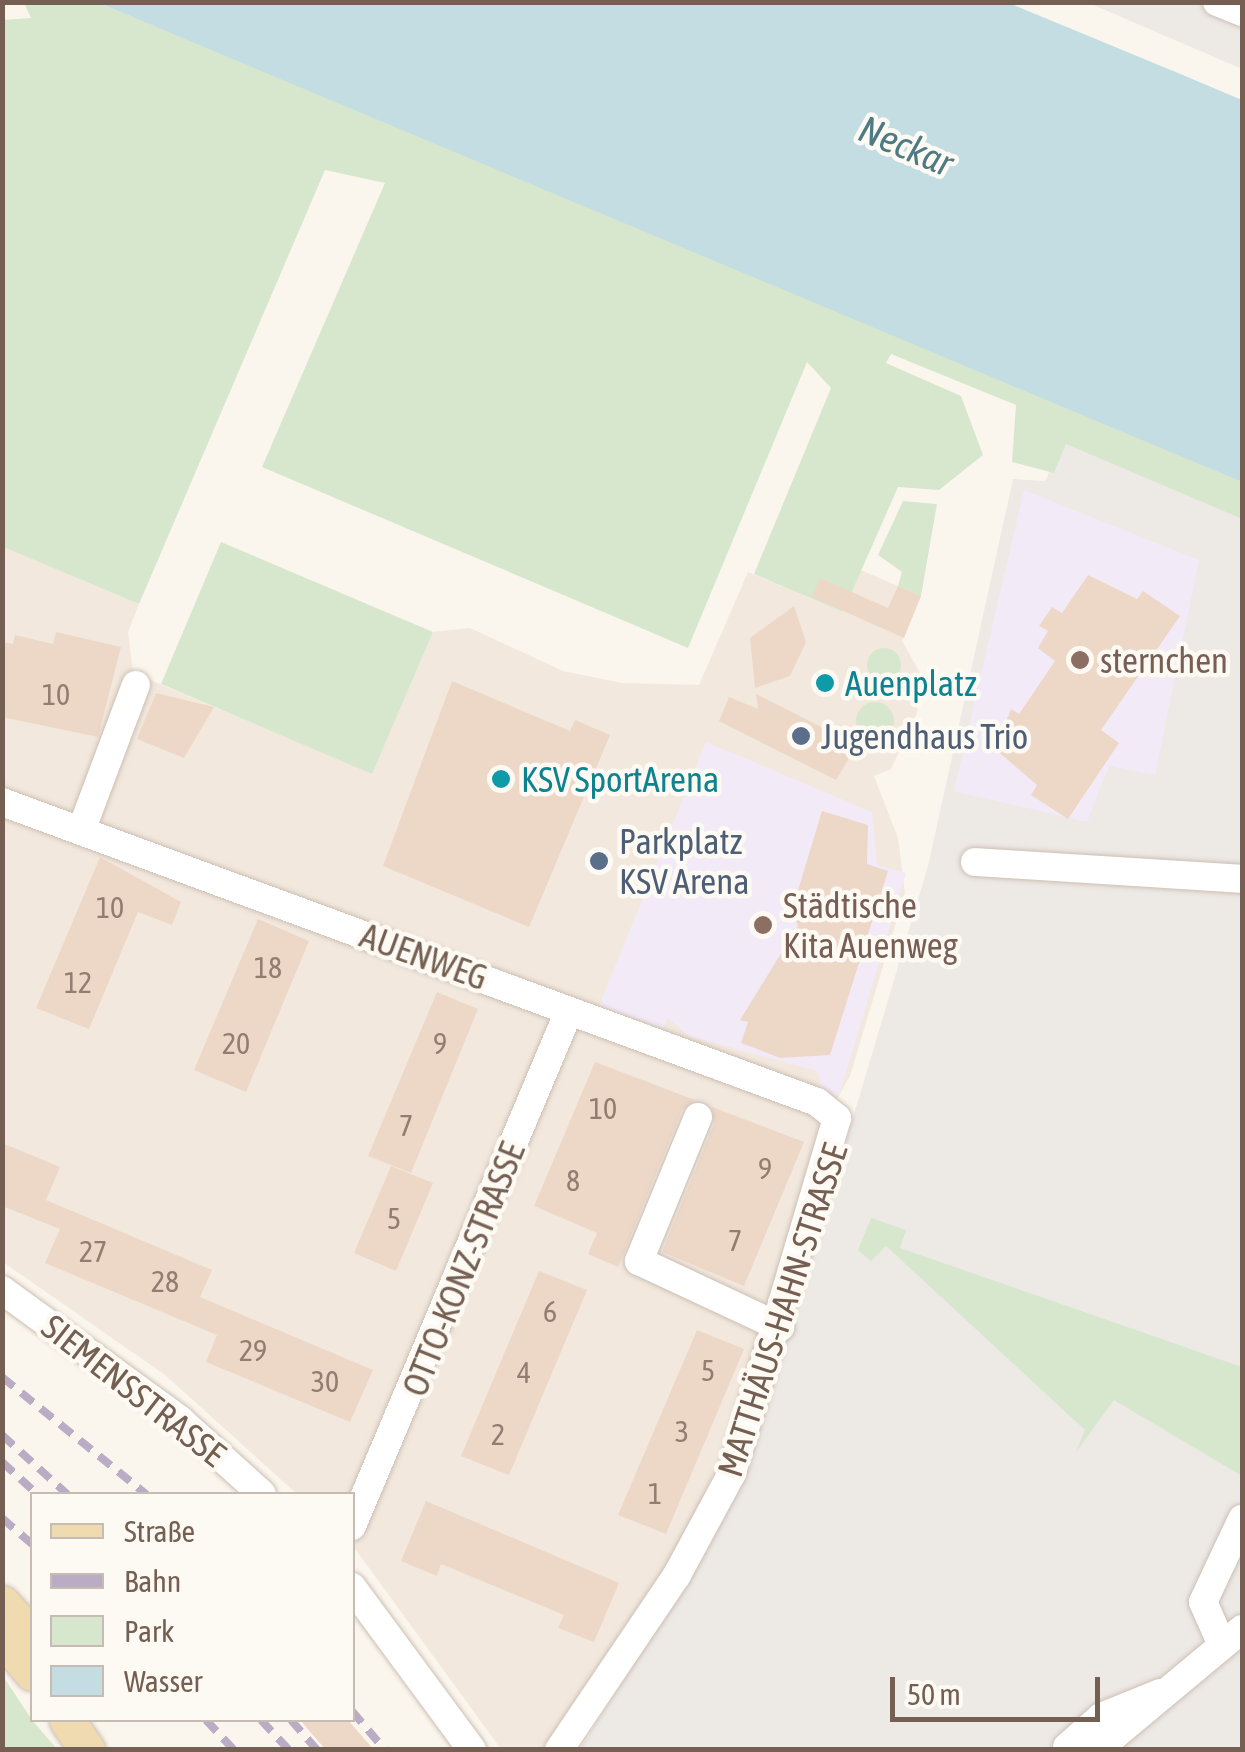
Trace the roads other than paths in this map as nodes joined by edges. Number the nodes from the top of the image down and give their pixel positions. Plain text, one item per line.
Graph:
1 (1218, 2) edge
2 (1242, 12) edge
3 (136, 686) dead end
4 (2, 802) edge
5 (81, 830) junction
6 (975, 862) dead end
7 (1242, 879) edge
8 (570, 1011) junction
9 (698, 1117) dead end
10 (838, 1121) joint
11 (2, 1290) edge
12 (780, 1327) junction
13 (260, 1492) edge
14 (1242, 1518) edge
15 (355, 1519) edge
16 (355, 1590) edge
17 (2, 1603) edge
18 (30, 1634) edge
19 (2, 1637) edge
20 (1232, 1637) edge
21 (30, 1671) edge
22 (1160, 1693) junction
23 (68, 1722) edge
24 (97, 1722) edge
25 (1067, 1749) edge
26 (87, 1750) edge
27 (114, 1750) edge
28 (472, 1750) edge
29 (559, 1750) edge
30 (1097, 1750) edge

1 - 2 street
3 - 5 street
4 - 5 street, AUENWEG
5 - 8 street, AUENWEG
6 - 7 street
8 - 10 street, AUENWEG
8 - 15 street, OTTO-KONZ-STRASSE
9 - 12 street
10 - 12 street, MATTHÄUS-HAHN-STRASSE
11 - 13 street, SIEMENSSTRASSE
12 - 29 street, MATTHÄUS-HAHN-STRASSE
14 - 20 street
16 - 28 street
17 - 18 main road
19 - 21 main road
20 - 22 street
22 - 25 street
22 - 30 street
23 - 26 main road
24 - 27 main road

